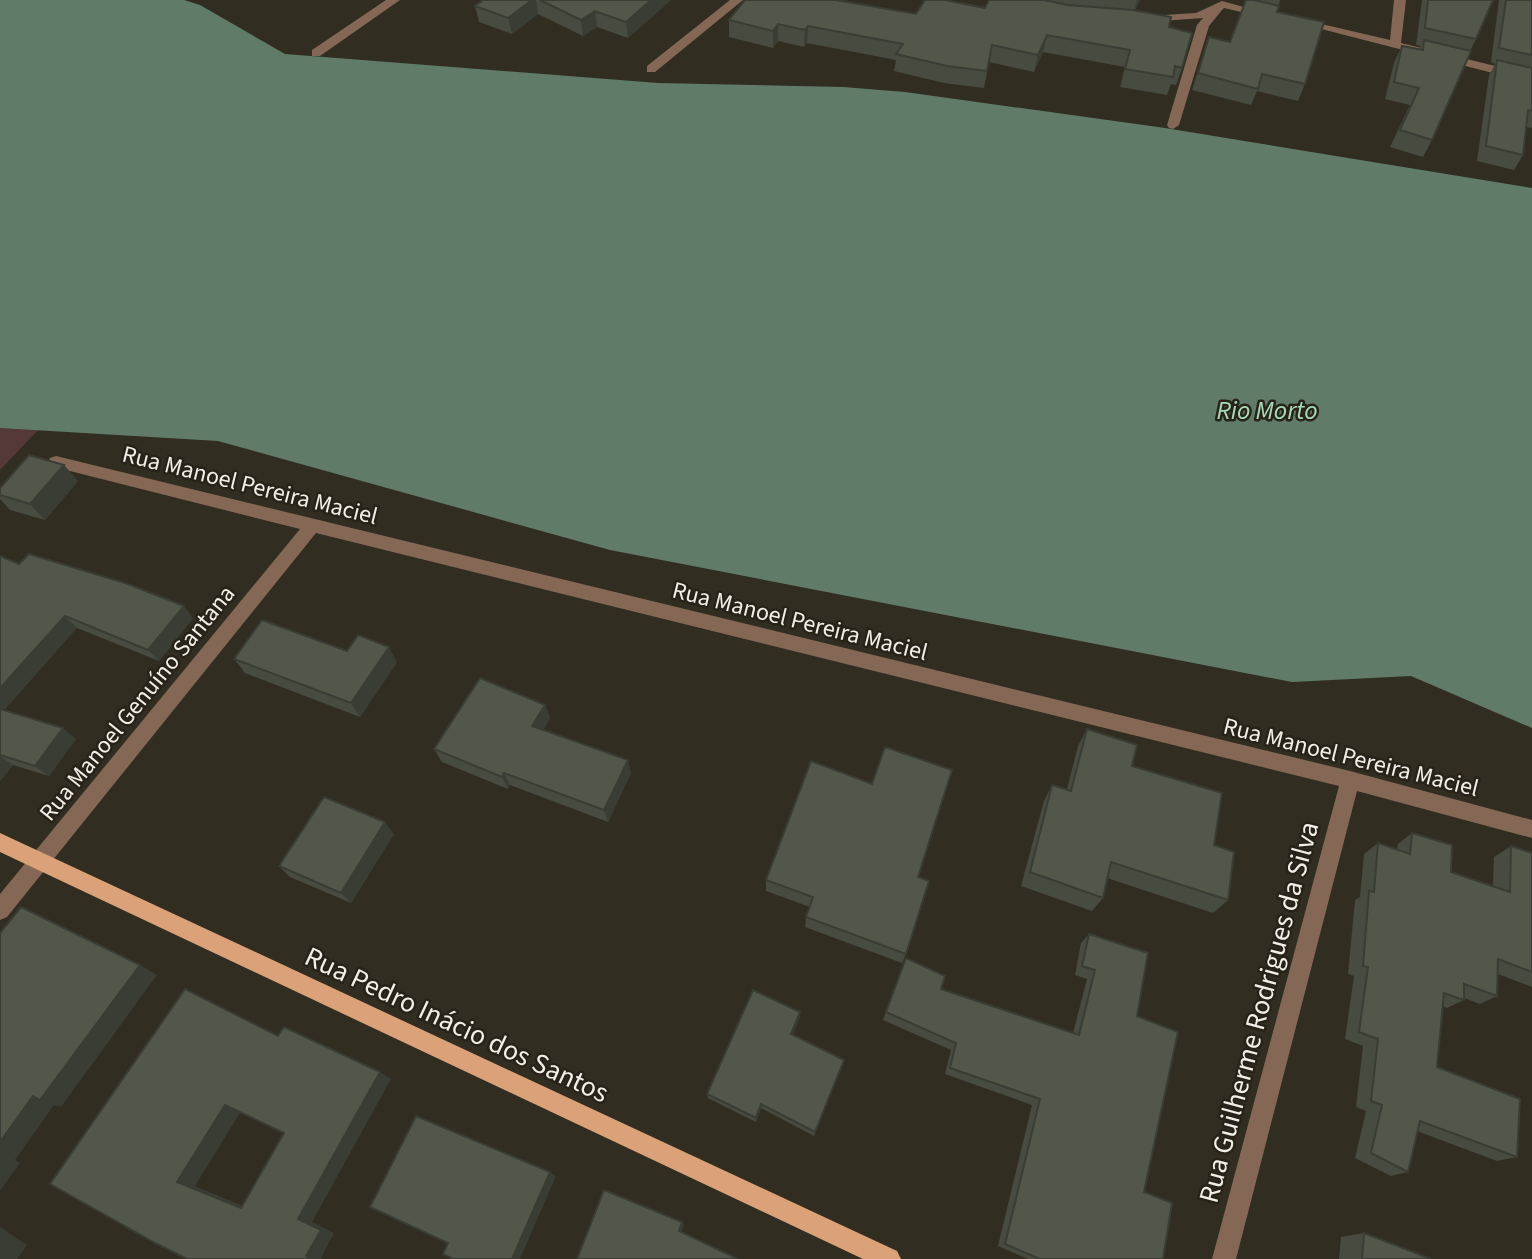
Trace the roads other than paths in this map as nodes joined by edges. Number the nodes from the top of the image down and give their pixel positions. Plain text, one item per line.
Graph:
1 (394, 0) edge
2 (737, 0) edge
3 (1400, 0) edge
4 (1220, 5) edge
5 (1275, 16) edge
6 (1184, 17) junction
7 (1133, 19) edge
8 (1289, 20) edge
9 (1202, 28) junction
10 (1395, 44) junction
11 (316, 52) dead end
12 (651, 69) dead end
13 (1532, 79) edge
14 (1173, 125) dead end
15 (56, 462) edge
16 (312, 526) junction
17 (1350, 780) junction
18 (1532, 829) edge
19 (0, 842) edge
20 (40, 861) junction
21 (0, 910) edge
22 (889, 1259) edge
23 (1224, 1259) edge

1 - 11 street
2 - 12 street
3 - 10 street
4 - 5 street
4 - 6 street
4 - 9 street
6 - 7 street
6 - 9 street
8 - 10 street
9 - 14 street
10 - 13 street
15 - 16 street, Rua Manoel Pereira Maciel
16 - 17 street, Rua Manoel Pereira Maciel
16 - 20 street, Rua Manoel Genuíno Santana
17 - 18 street, Rua Manoel Pereira Maciel
17 - 23 street, Rua Guilherme Rodrigues da Silva
19 - 20 main road, Rua Pedro Inácio dos Santos
20 - 21 street, Rua Manoel Genuíno Santana
20 - 22 main road, Rua Pedro Inácio dos Santos

